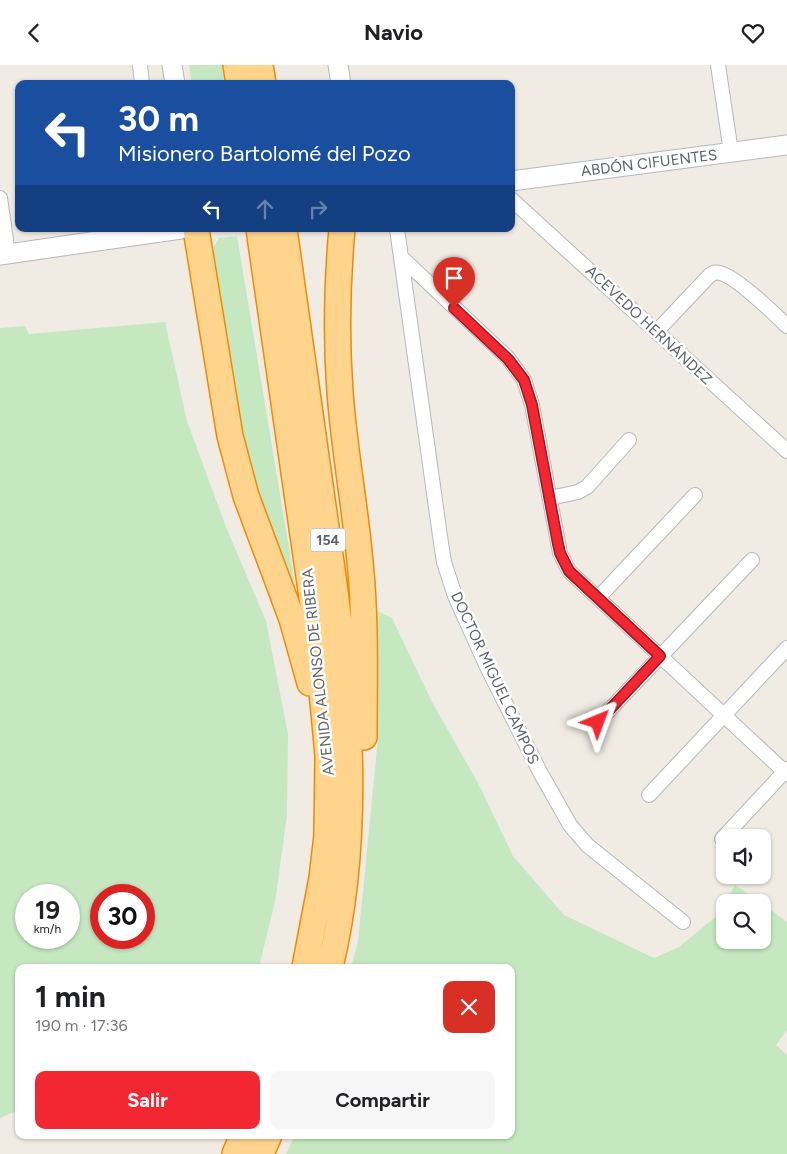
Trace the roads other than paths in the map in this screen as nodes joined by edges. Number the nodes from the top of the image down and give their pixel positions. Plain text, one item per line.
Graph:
1 (140, 65) edge
2 (172, 65) edge
3 (236, 65) edge
4 (260, 65) edge
5 (338, 65) edge
6 (718, 65) edge
7 (142, 80) edge
8 (174, 80) edge
9 (238, 80) edge
10 (262, 80) edge
11 (340, 80) edge
12 (787, 145) edge
13 (731, 152) junction
14 (515, 180) edge
15 (0, 198) edge
16 (515, 203) edge
17 (156, 232) edge
18 (196, 232) edge
19 (342, 232) edge
20 (396, 232) edge
21 (284, 233) edge
22 (260, 235) edge
23 (4, 255) edge
24 (400, 257) junction
25 (787, 326) edge
26 (656, 332) junction
27 (629, 440) dead end
28 (787, 451) edge
29 (695, 495) dead end
30 (550, 498) junction
31 (752, 560) dead end
32 (598, 598) junction
33 (787, 648) edge
34 (660, 656) junction
35 (724, 715) junction
36 (598, 722) dead end
37 (328, 755) junction
38 (786, 772) edge
39 (649, 795) dead end
40 (732, 829) edge
41 (349, 845) junction
42 (683, 922) dead end
43 (306, 964) edge
44 (331, 964) edge
45 (241, 1139) edge
46 (268, 1139) edge
47 (234, 1154) edge
48 (261, 1154) edge

1 - 7 street
2 - 8 street
3 - 9 highway
4 - 10 highway
5 - 11 street
6 - 13 street
12 - 13 street, ABDÓN CIFUENTES
13 - 14 street, ABDÓN CIFUENTES
15 - 23 street
16 - 26 street, ACEVEDO HERNÁNDEZ
17 - 23 street
18 - 37 highway
19 - 41 highway
20 - 24 street, DOCTOR MIGUEL CAMPOS
21 - 41 highway, AVENIDA ALONSO DE RIBERA / 154
22 - 37 highway, AVENIDA ALONSO DE RIBERA / 154
24 - 30 street
24 - 42 street, DOCTOR MIGUEL CAMPOS
25 - 26 street
26 - 28 street, ACEVEDO HERNÁNDEZ
27 - 30 street
29 - 32 street
30 - 32 street
31 - 34 street
32 - 34 street
33 - 35 street
34 - 35 street
34 - 36 street
35 - 38 street
35 - 39 street
37 - 43 highway, AVENIDA ALONSO DE RIBERA / 154
38 - 40 street
41 - 44 highway, AVENIDA ALONSO DE RIBERA / 154
45 - 47 highway
46 - 48 highway

